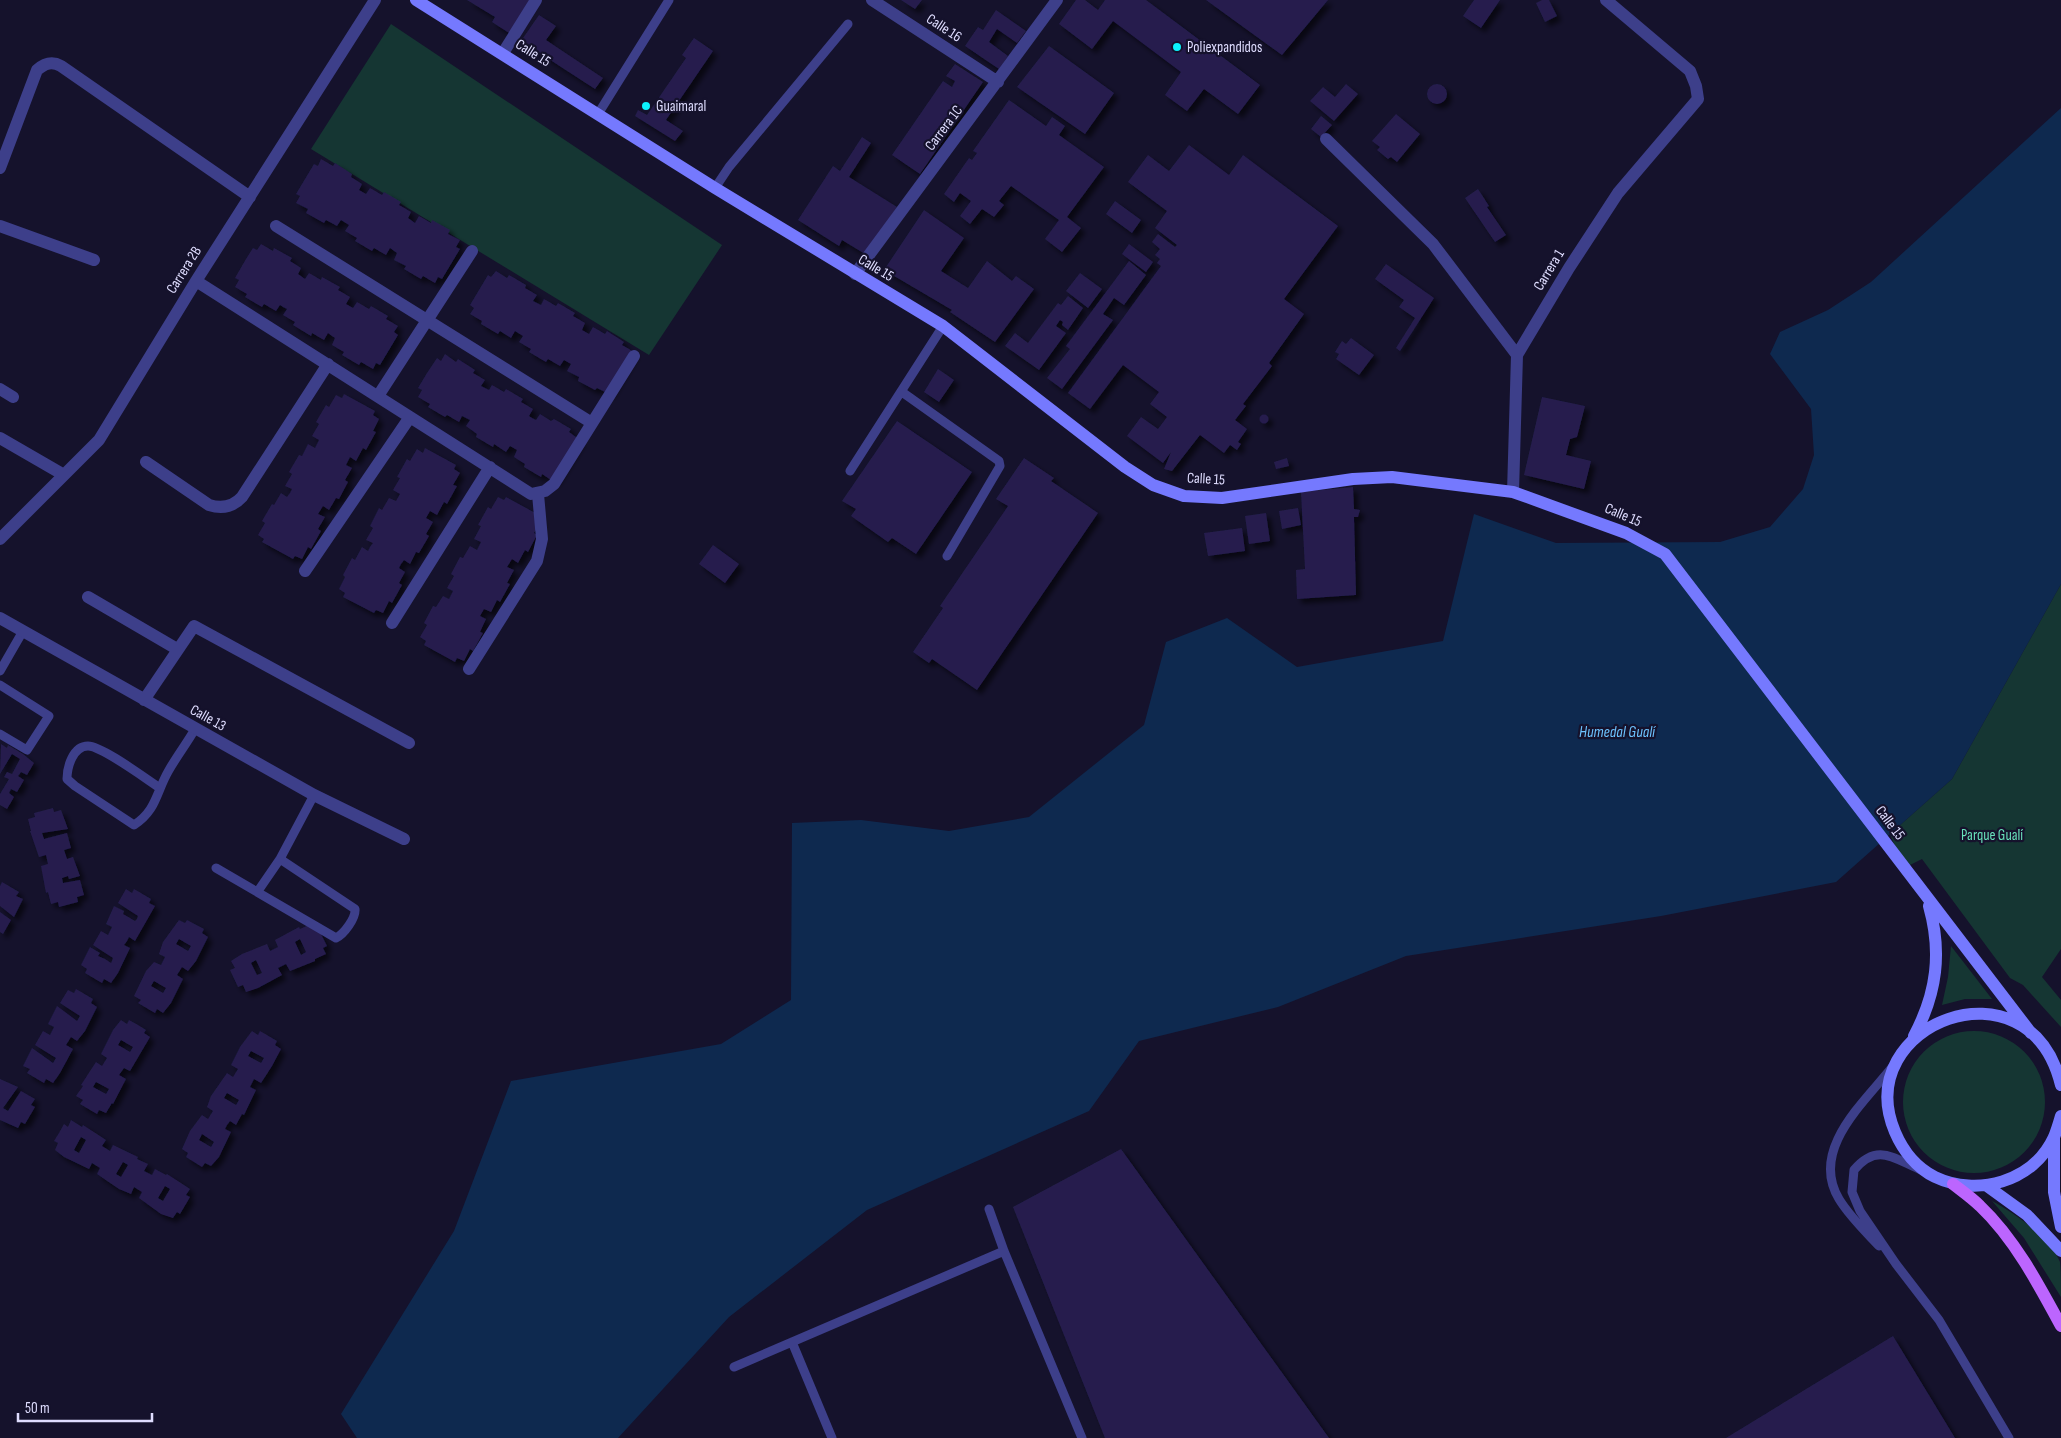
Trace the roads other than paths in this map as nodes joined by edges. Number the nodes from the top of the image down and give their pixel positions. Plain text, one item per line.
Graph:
1 (375, 0) edge
2 (416, 0) edge
3 (536, 0) edge
4 (669, 0) edge
5 (872, 0) edge
6 (1057, 0) edge
7 (1606, 0) edge
8 (848, 24) dead end
9 (503, 53) junction
10 (998, 82) junction
11 (598, 114) junction
12 (1326, 139) dead end
13 (0, 168) edge
14 (715, 188) junction
15 (250, 197) junction
16 (0, 226) edge
17 (276, 226) dead end
18 (472, 251) dead end
19 (94, 260) dead end
20 (855, 274) junction
21 (196, 281) junction
22 (428, 320) junction
23 (943, 326) junction
24 (1517, 355) junction
25 (634, 356) dead end
26 (328, 364) junction
27 (0, 389) edge
28 (902, 392) junction
29 (378, 396) junction
30 (12, 397) dead end
31 (410, 417) junction
32 (592, 423) junction
33 (0, 438) edge
34 (146, 462) dead end
35 (490, 467) junction
36 (850, 472) dead end
37 (64, 475) junction
38 (1513, 492) junction
39 (538, 494) junction
40 (0, 539) edge
41 (947, 556) dead end
42 (305, 570) dead end
43 (88, 597) dead end
44 (0, 618) edge
45 (392, 623) dead end
46 (23, 631) junction
47 (177, 649) junction
48 (469, 669) dead end
49 (0, 671) edge
50 (0, 685) edge
51 (144, 700) junction
52 (195, 729) junction
53 (0, 734) edge
54 (408, 743) dead end
55 (160, 788) junction
56 (314, 796) junction
57 (404, 839) dead end
58 (280, 859) junction
59 (216, 868) dead end
60 (258, 891) junction
61 (1925, 895) junction
62 (2031, 1033) junction
63 (1899, 1058) junction
64 (2061, 1085) edge
65 (2061, 1116) edge
66 (2054, 1138) junction
67 (1931, 1175) junction
68 (1953, 1184) junction
69 (1987, 1186) junction
70 (989, 1209) dead end
71 (2061, 1227) edge
72 (2061, 1250) edge
73 (1004, 1251) junction
74 (1896, 1264) junction
75 (2061, 1326) edge
76 (792, 1342) junction
77 (734, 1367) dead end
78 (832, 1438) edge
79 (1082, 1438) edge
80 (2009, 1438) edge

1 - 15 street, Carrera 2B
2 - 9 street, Calle 15
3 - 9 street
4 - 11 lane
5 - 10 street, Calle 16
6 - 10 street, Carrera 1C
7 - 24 street, Carrera 1
8 - 14 lane
9 - 11 street, Calle 15
10 - 20 street, Carrera 1C
11 - 14 street, Calle 15
12 - 24 street
13 - 15 street
14 - 20 street, Calle 15
15 - 21 street, Carrera 2B
16 - 19 street
17 - 22 street
18 - 22 street
20 - 23 street, Calle 15
21 - 26 street
21 - 37 street, Carrera 2B
22 - 29 street
22 - 32 street
23 - 28 lane
23 - 38 street, Calle 15
24 - 38 street, Carrera 1
25 - 32 street
26 - 29 street
26 - 34 street
27 - 30 street
28 - 36 lane
28 - 41 lane
29 - 31 street
31 - 35 street
31 - 42 street
32 - 39 street
33 - 37 street
35 - 39 street
35 - 45 street
37 - 40 street, Carrera 2B
38 - 61 street, Calle 15
39 - 48 street
43 - 47 street
44 - 46 street, Calle 13
46 - 49 lane
46 - 51 street, Calle 13
47 - 51 street
47 - 54 street
50 - 53 lane
51 - 52 street, Calle 13
52 - 55 lane
52 - 56 street, Calle 13
55 - 55 lane
56 - 57 street, Calle 13
56 - 58 lane
58 - 60 lane
58 - 60 lane
59 - 60 lane
61 - 62 street, Calle 15
61 - 63 street, Calle 15
62 - 63 street
62 - 64 street
63 - 67 street
63 - 74 lane
65 - 66 street
66 - 69 street
66 - 71 street
67 - 68 street
67 - 74 lane
68 - 69 street
68 - 75 main road
69 - 72 street
70 - 73 lane
73 - 76 lane
73 - 79 lane
74 - 80 lane
76 - 77 lane
76 - 78 lane

